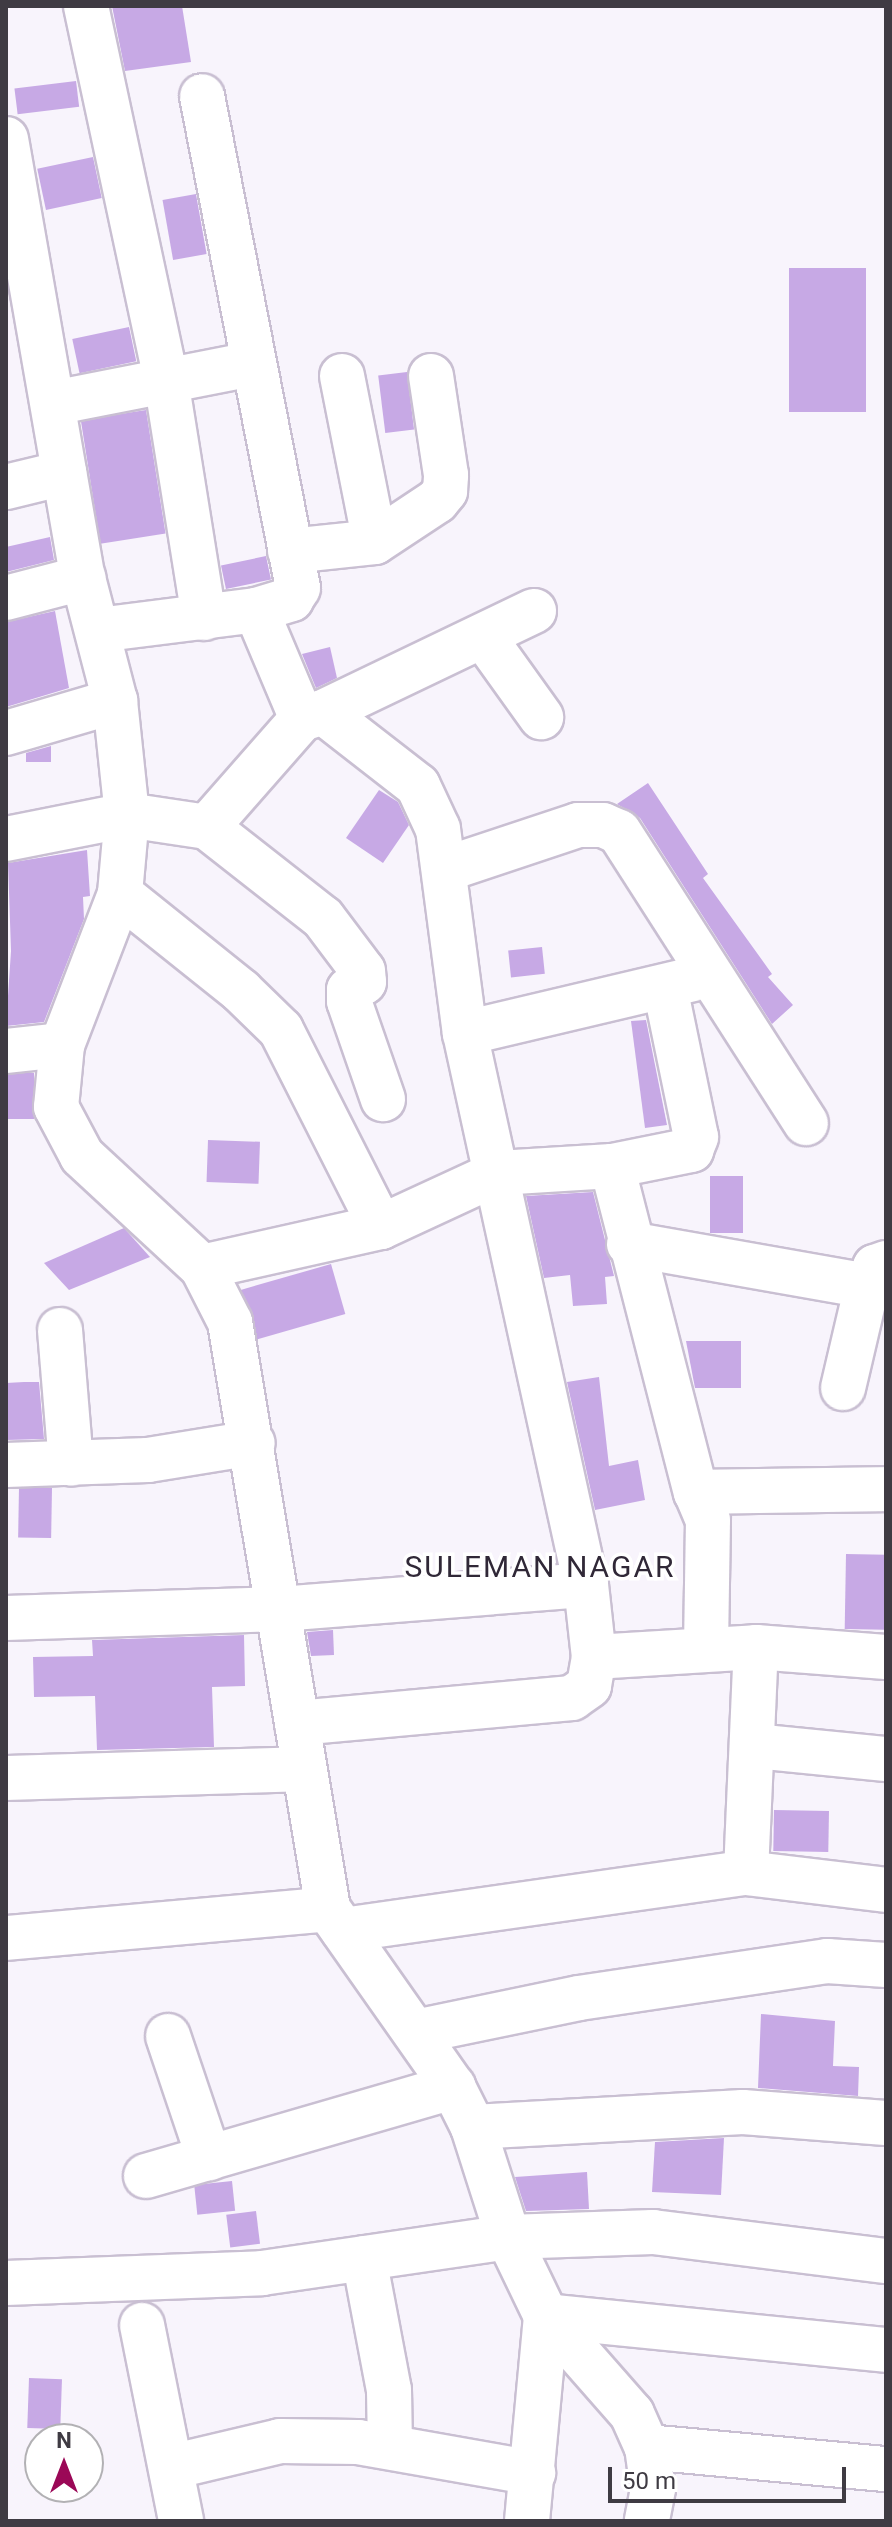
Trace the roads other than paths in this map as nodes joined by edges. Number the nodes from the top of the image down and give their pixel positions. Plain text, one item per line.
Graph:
1 (86, 6) edge
2 (202, 96) dead end
3 (6, 139) edge
4 (17, 241) edge
5 (24, 346) edge
6 (251, 364) junction
7 (342, 376) dead end
8 (431, 376) dead end
9 (166, 380) junction
10 (53, 403) junction
11 (64, 473) junction
12 (6, 487) edge
13 (375, 542) junction
14 (290, 551) junction
15 (83, 578) junction
16 (6, 598) edge
17 (256, 610) junction
18 (534, 611) dead end
19 (204, 618) junction
20 (98, 630) junction
21 (483, 636) junction
22 (115, 701) junction
23 (312, 716) junction
24 (541, 717) dead end
25 (6, 733) edge
26 (127, 815) junction
27 (207, 827) junction
28 (6, 839) edge
29 (446, 869) junction
30 (120, 894) junction
31 (712, 974) junction
32 (665, 987) junction
33 (465, 1033) junction
34 (62, 1045) junction
35 (6, 1051) edge
36 (383, 1099) dead end
37 (806, 1123) dead end
38 (612, 1166) junction
39 (498, 1173) junction
40 (381, 1227) junction
41 (629, 1244) junction
42 (202, 1267) junction
43 (876, 1274) edge
44 (60, 1330) dead end
45 (843, 1388) dead end
46 (253, 1443) junction
47 (71, 1464) junction
48 (6, 1465) edge
49 (886, 1489) edge
50 (696, 1492) junction
51 (586, 1585) junction
52 (280, 1609) junction
53 (6, 1618) edge
54 (756, 1647) junction
55 (706, 1648) junction
56 (594, 1657) junction
57 (886, 1657) edge
58 (297, 1723) junction
59 (755, 1746) junction
60 (886, 1759) edge
61 (303, 1769) junction
62 (6, 1778) edge
63 (746, 1873) junction
64 (886, 1890) edge
65 (335, 1919) junction
66 (6, 1938) edge
67 (886, 1965) edge
68 (415, 2032) junction
69 (168, 2036) dead end
70 (453, 2087) junction
71 (886, 2123) edge
72 (473, 2127) junction
73 (209, 2158) junction
74 (146, 2176) dead end
75 (508, 2237) junction
76 (364, 2258) junction
77 (886, 2261) edge
78 (6, 2283) edge
79 (546, 2316) junction
80 (142, 2325) dead end
81 (886, 2350) edge
82 (390, 2447) junction
83 (647, 2447) junction
84 (171, 2467) junction
85 (886, 2469) edge
86 (533, 2473) junction
87 (181, 2521) edge
88 (527, 2521) edge
89 (647, 2521) edge

1 - 9 street
2 - 6 street
3 - 4 street
4 - 5 street
5 - 10 street
6 - 9 street
6 - 14 street
7 - 13 street
8 - 13 street
9 - 10 street
9 - 19 street
10 - 11 street
11 - 12 street
11 - 15 street
13 - 14 street
14 - 17 street
15 - 16 street
15 - 20 street
17 - 19 street
17 - 23 street
18 - 21 street
19 - 20 street
20 - 22 street
21 - 23 street
21 - 24 street
22 - 25 street
22 - 26 street
23 - 27 street
23 - 29 street
26 - 27 street
26 - 28 street
26 - 30 street
27 - 36 street
29 - 31 street
29 - 33 street
30 - 34 street
30 - 40 street
31 - 32 street
31 - 37 street
32 - 33 street
32 - 38 street
33 - 39 street
34 - 35 street
34 - 42 street
38 - 39 street
38 - 41 street
39 - 40 street
39 - 51 street
40 - 42 street
41 - 43 street
41 - 50 street
42 - 46 street
43 - 45 street
44 - 47 street
46 - 47 street
46 - 52 street
47 - 48 street
49 - 50 street
50 - 55 street
51 - 52 street
51 - 56 street
52 - 53 street
52 - 58 street
54 - 55 street
54 - 57 street
54 - 59 street
55 - 56 street
56 - 58 street
58 - 61 street
59 - 60 street
59 - 63 street
61 - 62 street
61 - 65 street
63 - 64 street
63 - 65 street
65 - 66 street
65 - 68 street
67 - 68 street
68 - 70 street
69 - 73 street
70 - 72 street
70 - 73 street
71 - 72 street
72 - 75 street
73 - 74 street
75 - 76 street
75 - 77 street
75 - 79 street
76 - 78 street
76 - 82 street
79 - 81 street
79 - 83 street
79 - 86 street
80 - 84 street
82 - 84 street
82 - 86 street
83 - 85 street
83 - 89 street
84 - 87 street
86 - 88 street

